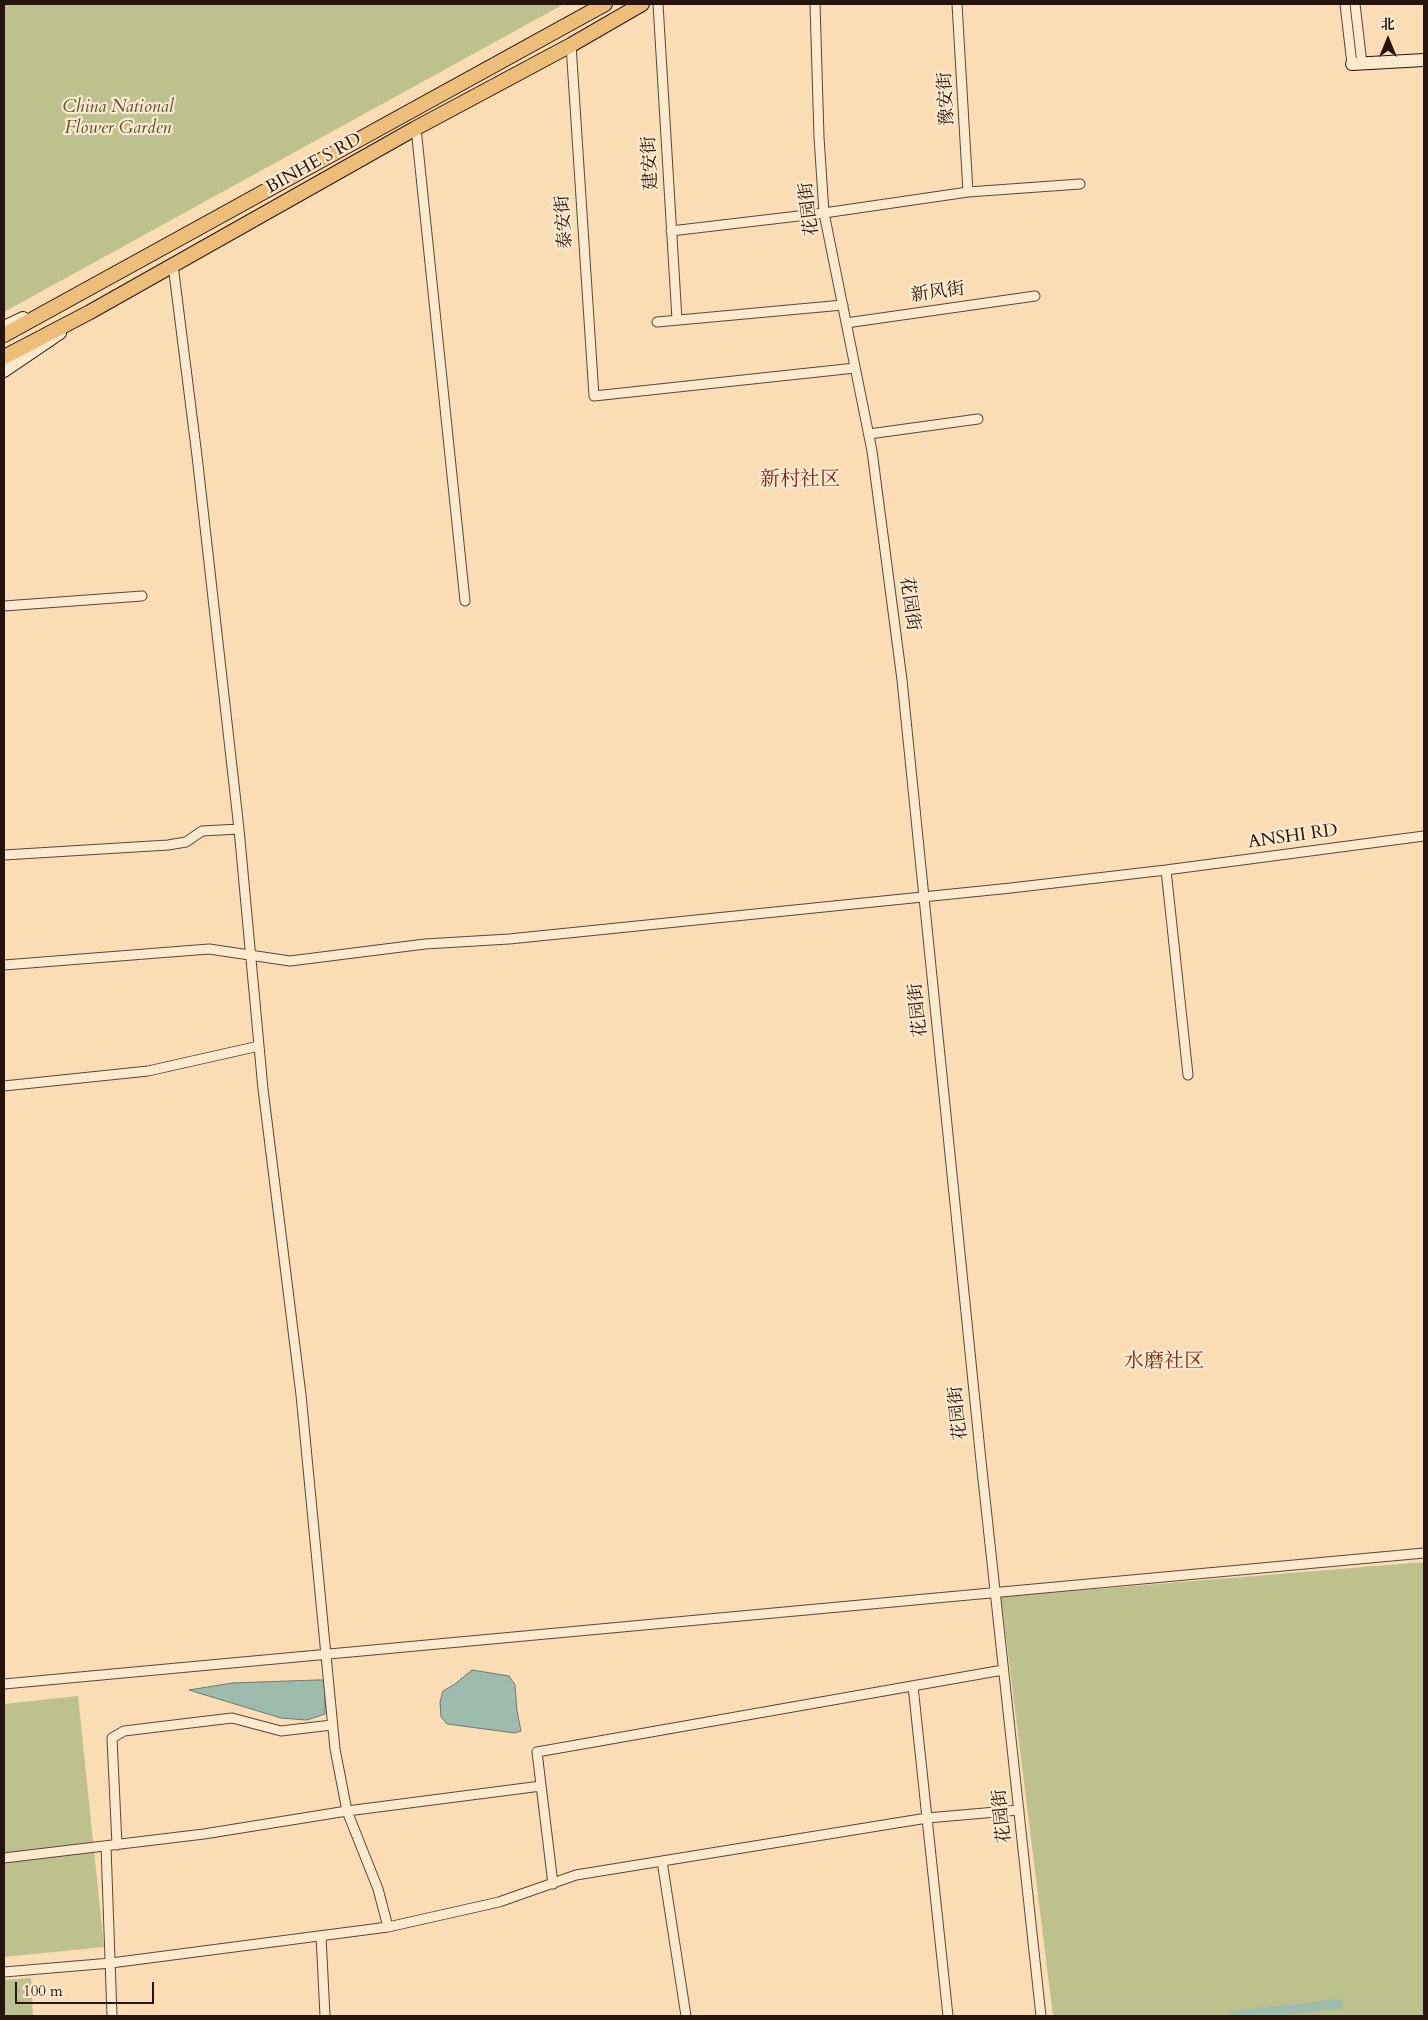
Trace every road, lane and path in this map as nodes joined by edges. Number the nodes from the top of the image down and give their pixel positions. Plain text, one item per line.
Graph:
1 (605, 4) edge
2 (642, 4) edge
3 (658, 4) edge
4 (815, 4) edge
5 (957, 4) edge
6 (1345, 4) edge
7 (1355, 4) edge
8 (571, 45) junction
9 (1424, 53) edge
10 (1424, 60) edge
11 (1356, 61) junction
12 (469, 79) junction
13 (478, 96) junction
14 (416, 128) junction
15 (1080, 184) dead end
16 (968, 192) junction
17 (824, 213) junction
18 (671, 231) junction
19 (173, 265) junction
20 (78, 294) junction
21 (1035, 296) dead end
22 (843, 305) junction
23 (90, 312) junction
24 (678, 320) junction
25 (657, 322) dead end
26 (846, 323) junction
27 (4, 327) edge
28 (4, 336) edge
29 (4, 357) edge
30 (855, 368) junction
31 (4, 371) edge
32 (978, 419) dead end
33 (869, 434) junction
34 (142, 596) dead end
35 (465, 601) dead end
36 (4, 606) edge
37 (239, 829) junction
38 (1424, 836) edge
39 (4, 855) edge
40 (1166, 870) junction
41 (924, 896) junction
42 (250, 956) junction
43 (4, 965) edge
44 (259, 1046) junction
45 (1188, 1075) dead end
46 (4, 1086) edge
47 (1424, 1553) edge
48 (995, 1593) junction
49 (325, 1654) junction
50 (1003, 1670) junction
51 (4, 1684) edge
52 (913, 1686) junction
53 (332, 1725) junction
54 (541, 1786) junction
55 (1018, 1810) junction
56 (347, 1811) junction
57 (927, 1818) junction
58 (117, 1845) junction
59 (106, 1846) junction
60 (4, 1858) edge
61 (662, 1861) junction
62 (553, 1884) junction
63 (388, 1927) junction
64 (321, 1936) junction
65 (111, 1963) junction
66 (4, 1972) edge
67 (112, 2016) edge
68 (325, 2016) edge
69 (686, 2016) edge
70 (948, 2016) edge
71 (1041, 2016) edge

1 - 12 main road, BINHE S RD
2 - 8 main road, BINHE S RD
3 - 18 street, 建安街
4 - 17 street, 花园街
5 - 16 street, 豫安街
6 - 11 street
7 - 11 street
8 - 13 main road, BINHE S RD
8 - 30 street, 泰安街
9 - 11 main road
10 - 11 main road
12 - 13 main road
12 - 20 main road, BINHE S RD
13 - 14 main road, BINHE S RD
14 - 19 main road, BINHE S RD
14 - 35 street
15 - 16 street
16 - 17 street
17 - 18 street
17 - 22 street, 花园街
18 - 24 street, 建安街
19 - 23 main road, BINHE S RD
19 - 37 street
20 - 27 main road
20 - 28 main road, BINHE S RD
21 - 26 street, 新风街
22 - 24 street
22 - 26 street, 花园街
23 - 29 main road, BINHE S RD
23 - 31 main road
24 - 25 street
26 - 30 street, 花园街
30 - 33 street, 花园街
32 - 33 street
33 - 41 street, 花园街
34 - 36 street
37 - 39 street
37 - 42 street
38 - 40 street, ANSHI RD
40 - 41 street, ANSHI RD
40 - 45 street
41 - 42 street, ANSHI RD
41 - 48 street, 花园街
42 - 43 street, ANSHI RD
42 - 44 street
44 - 46 street
44 - 49 street
47 - 48 street
48 - 49 street
48 - 50 street, 花园街
49 - 51 street
49 - 53 street
50 - 52 street
50 - 55 street, 花园街
52 - 54 street
52 - 57 street
53 - 56 street
53 - 58 street
54 - 56 street
54 - 62 street
55 - 57 street
55 - 71 street, 花园街
56 - 58 street
56 - 63 street
57 - 61 street
57 - 70 street
58 - 59 street
59 - 60 street
59 - 65 street
61 - 62 street
61 - 69 street
62 - 63 street
63 - 64 street
64 - 65 street
64 - 68 street
65 - 66 street
65 - 67 street

